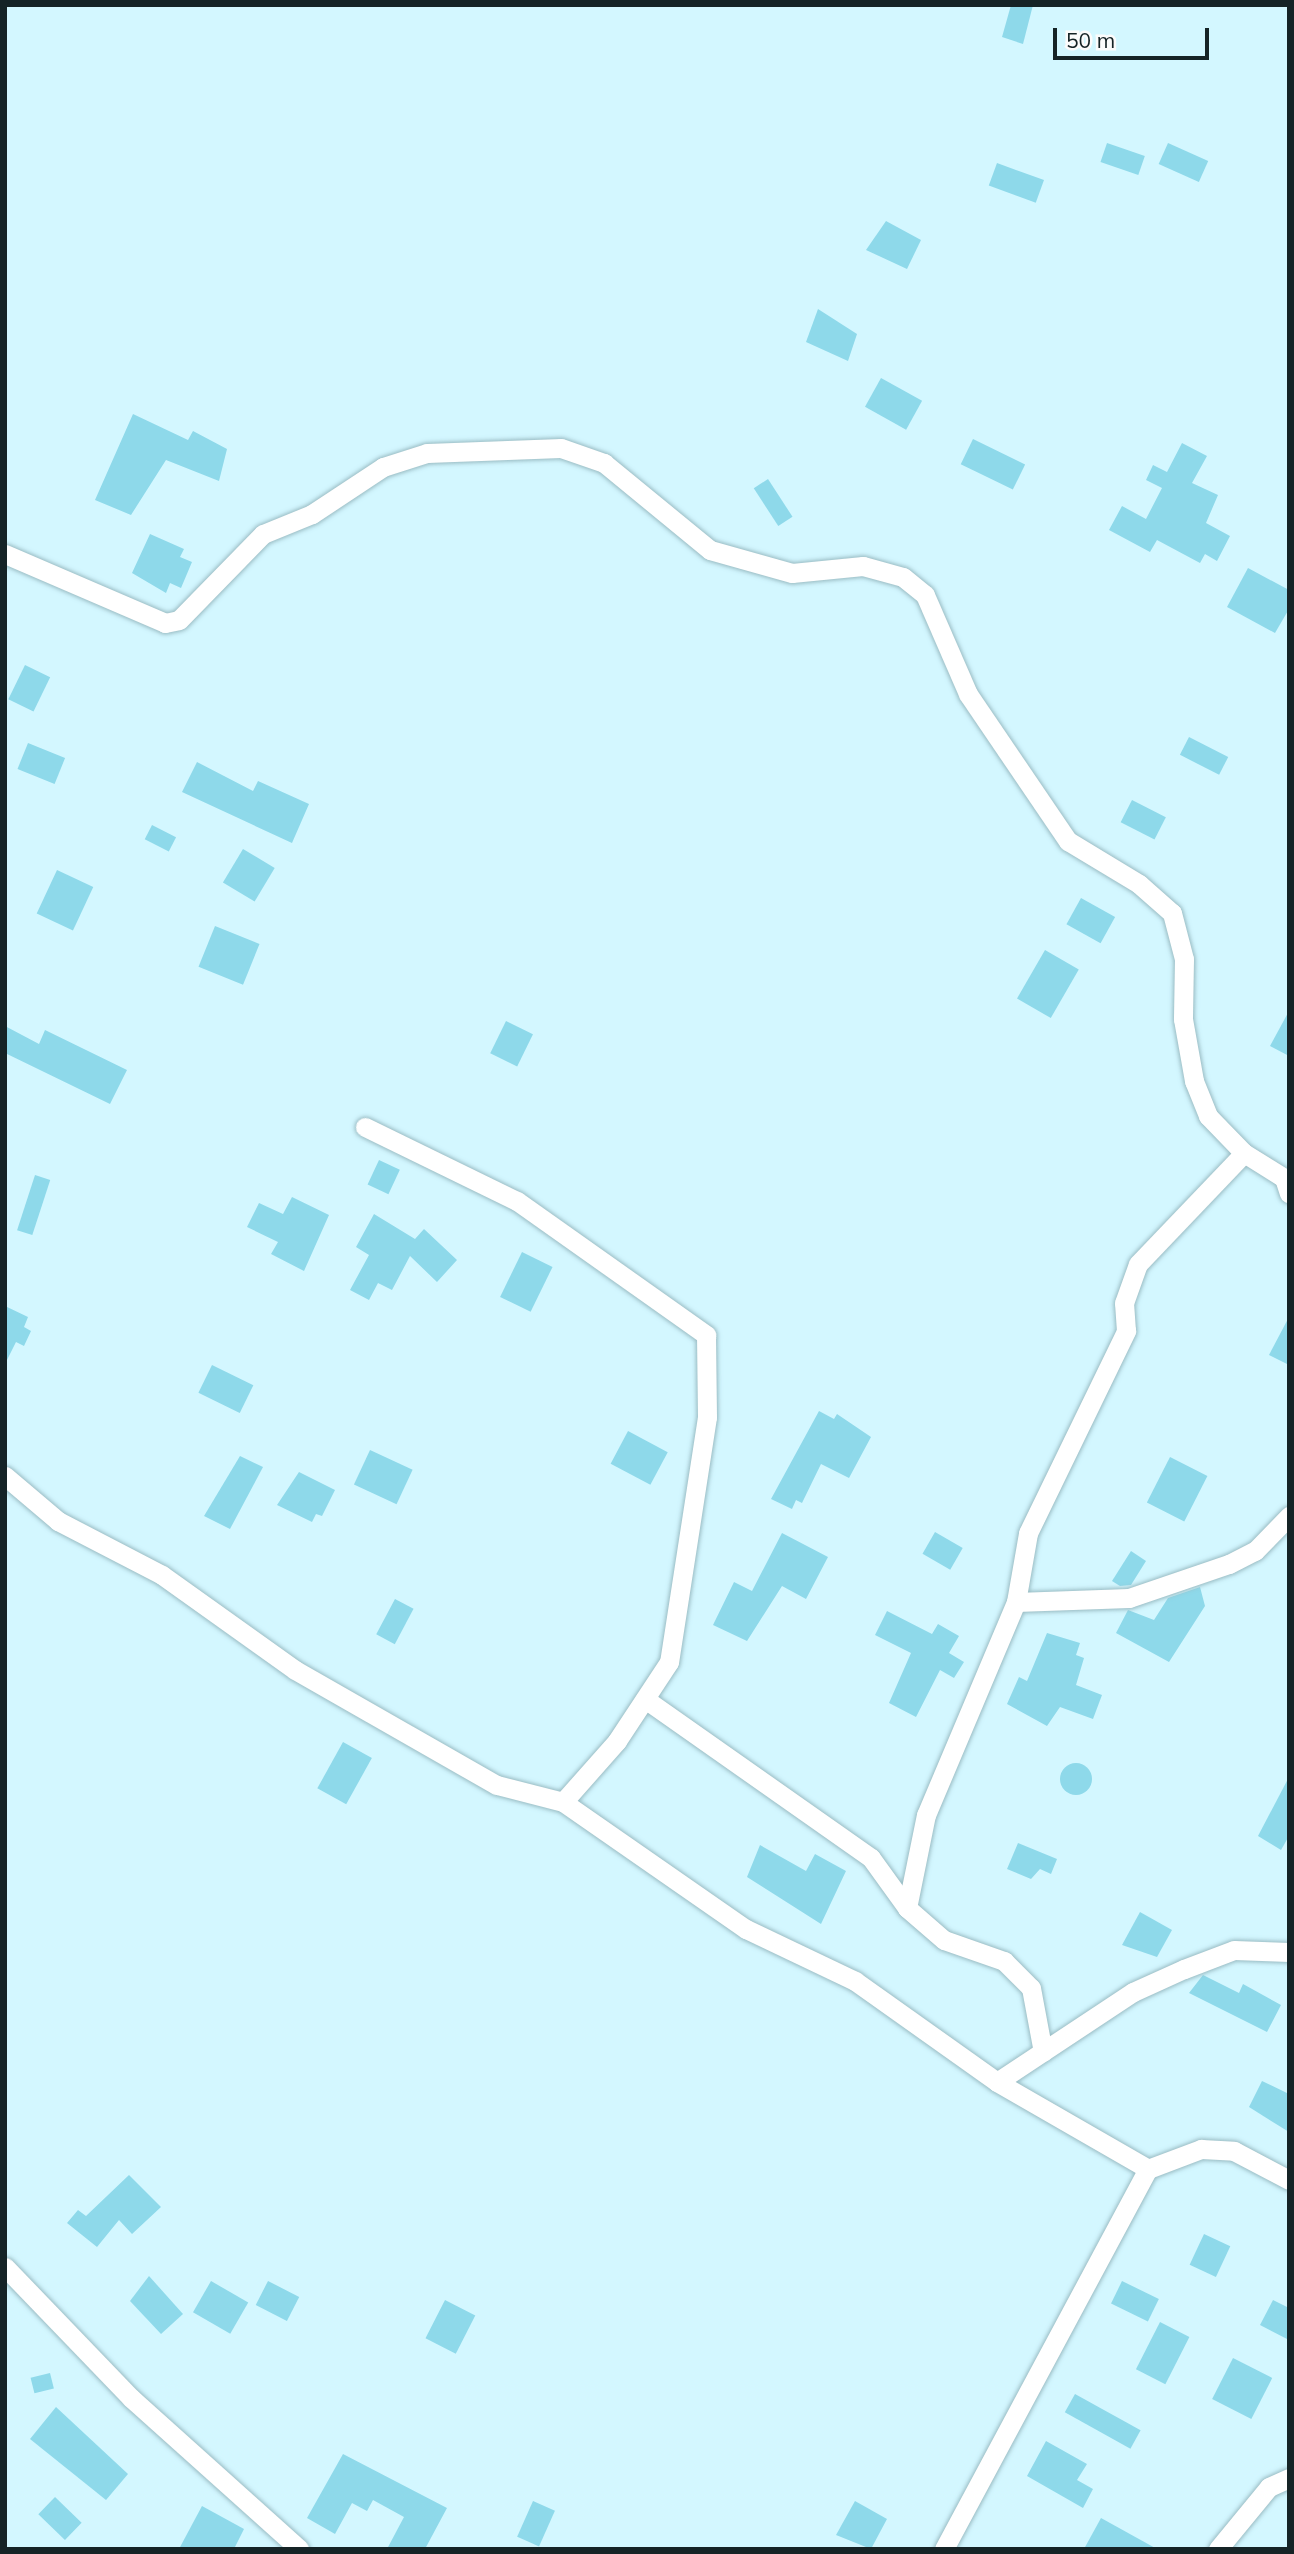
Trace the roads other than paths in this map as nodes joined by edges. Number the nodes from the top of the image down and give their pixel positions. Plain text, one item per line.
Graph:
1 (5, 554) edge
2 (365, 1127) dead end
3 (1244, 1153) junction
4 (1287, 1182) edge
5 (5, 1476) edge
6 (1289, 1516) edge
7 (1016, 1602) junction
8 (645, 1699) junction
9 (563, 1802) junction
10 (907, 1908) junction
11 (1289, 1952) edge
12 (1043, 2052) junction
13 (997, 2082) junction
14 (1148, 2169) junction
15 (1289, 2180) edge
16 (5, 2267) edge
17 (1289, 2478) edge
18 (299, 2549) edge
19 (944, 2549) edge
20 (1218, 2549) edge

1 - 3 street
2 - 8 street
3 - 4 street
3 - 7 street
5 - 9 street
6 - 7 street
7 - 10 street
8 - 9 street
8 - 10 street
9 - 13 street
10 - 12 street
11 - 12 street
12 - 13 street
13 - 14 street
14 - 15 street
14 - 19 street
16 - 18 street
17 - 20 street

